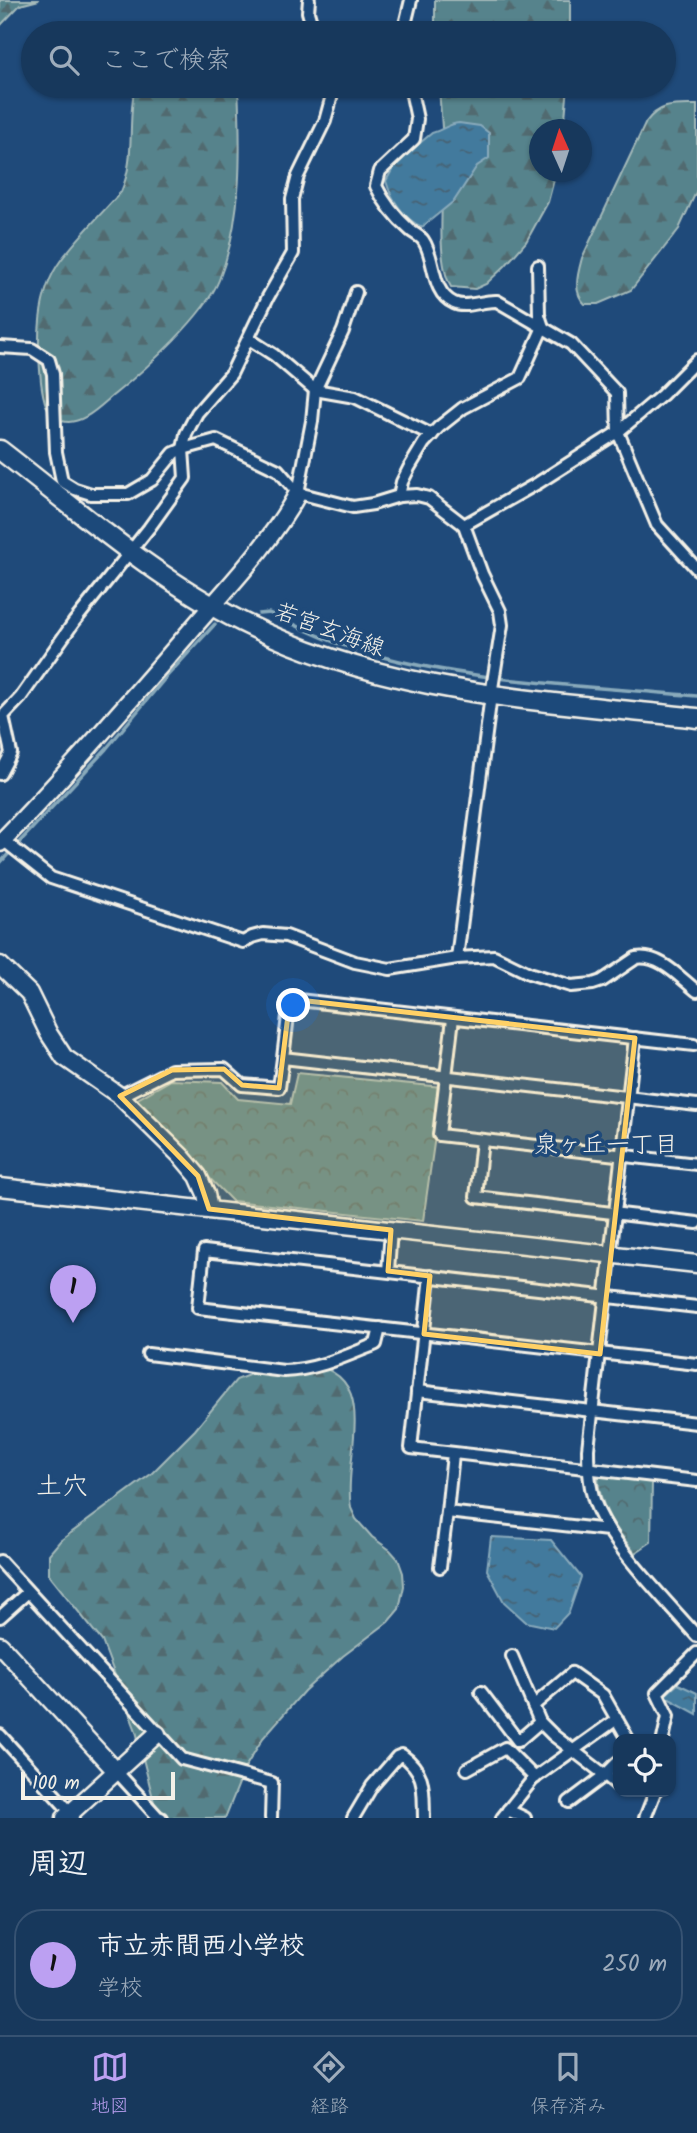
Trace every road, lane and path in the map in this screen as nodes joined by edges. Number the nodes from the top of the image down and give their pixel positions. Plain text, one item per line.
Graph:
1 (309, 0) edge
2 (411, 0) edge
3 (311, 21) edge
4 (406, 21) edge
5 (331, 98) edge
6 (412, 98) edge
7 (538, 267) dead end
8 (356, 292) dead end
9 (542, 327) junction
10 (249, 339) junction
11 (0, 347) edge
12 (697, 360) edge
13 (315, 390) junction
14 (618, 432) junction
15 (432, 435) junction
16 (183, 449) junction
17 (0, 450) edge
18 (298, 493) junction
19 (399, 496) junction
20 (464, 525) junction
21 (130, 551) junction
22 (697, 569) edge
23 (212, 605) junction
24 (491, 695) junction
25 (697, 718) edge
26 (0, 774) edge
27 (1, 841) edge
28 (457, 958) junction
29 (0, 965) edge
30 (697, 991) edge
31 (453, 1018) junction
32 (635, 1038) junction
33 (694, 1045) dead end
34 (283, 1058) junction
35 (447, 1077) junction
36 (120, 1096) junction
37 (628, 1098) junction
38 (697, 1105) edge
39 (482, 1140) junction
40 (622, 1155) junction
41 (697, 1164) edge
42 (0, 1187) edge
43 (209, 1209) junction
44 (615, 1213) junction
45 (697, 1223) edge
46 (391, 1230) junction
47 (611, 1254) junction
48 (697, 1264) edge
49 (388, 1271) junction
50 (430, 1276) junction
51 (606, 1296) junction
52 (697, 1307) edge
53 (380, 1328) junction
54 (424, 1334) junction
55 (148, 1354) dead end
56 (600, 1354) junction
57 (697, 1364) edge
58 (417, 1391) junction
59 (593, 1411) junction
60 (697, 1423) edge
61 (453, 1454) junction
62 (588, 1469) junction
63 (697, 1481) edge
64 (447, 1512) junction
65 (608, 1530) junction
66 (0, 1561) edge
67 (440, 1567) dead end
68 (28, 1592) junction
69 (0, 1617) edge
70 (697, 1636) edge
71 (0, 1645) edge
72 (697, 1653) edge
73 (512, 1656) dead end
74 (481, 1692) dead end
75 (533, 1706) junction
76 (617, 1719) junction
77 (540, 1722) junction
78 (157, 1734) junction
79 (625, 1734) edge
80 (663, 1734) edge
81 (0, 1735) edge
82 (574, 1750) junction
83 (613, 1767) edge
84 (467, 1769) dead end
85 (116, 1771) junction
86 (605, 1775) junction
87 (535, 1778) junction
88 (613, 1782) edge
89 (652, 1797) edge
90 (569, 1802) dead end
91 (505, 1814) edge
92 (71, 1816) edge
93 (161, 1818) edge
94 (271, 1818) edge
95 (353, 1818) edge
96 (424, 1818) edge
97 (525, 1818) edge
98 (645, 1818) edge

1 - 3 street
2 - 4 street
5 - 10 street
6 - 9 street
7 - 9 street
8 - 13 street
9 - 14 street
9 - 15 street
10 - 13 street
10 - 16 street
11 - 16 street
12 - 14 street
13 - 15 street
13 - 18 street
14 - 20 street
14 - 22 street
15 - 19 street
16 - 18 street
16 - 21 street
17 - 21 main road, 若宮玄海線
18 - 19 street
18 - 23 street
19 - 20 street
20 - 24 street
21 - 23 main road, 若宮玄海線
21 - 26 street
23 - 24 main road, 若宮玄海線
23 - 27 street
24 - 25 main road, 若宮玄海線
24 - 28 street
27 - 28 street
28 - 30 street
29 - 36 street
31 - 32 street
31 - 34 street
31 - 35 street
32 - 33 street
32 - 37 street
34 - 35 street
34 - 36 street
35 - 37 street
35 - 39 street
36 - 43 street
37 - 38 street
37 - 40 street
39 - 40 street
39 - 44 street
40 - 41 street
40 - 44 street
42 - 43 street
43 - 46 street
44 - 45 street
44 - 47 street
46 - 47 street
46 - 49 street
47 - 48 street
47 - 51 street
49 - 50 street
49 - 53 street
50 - 51 street
50 - 54 street
51 - 52 street
51 - 56 street
53 - 54 street
53 - 55 street
54 - 56 street
54 - 58 street
56 - 57 street
56 - 59 street
58 - 59 street
58 - 61 street
59 - 60 street
59 - 62 street
61 - 62 street
61 - 64 street
62 - 63 street
62 - 65 street
64 - 65 street
64 - 67 street
65 - 70 street
66 - 68 street
68 - 69 street
68 - 78 street
71 - 85 street
72 - 80 street
73 - 75 street
74 - 77 street
75 - 76 street
75 - 77 street
76 - 79 street
76 - 82 street
77 - 82 street
78 - 85 street
78 - 94 street
81 - 92 street
82 - 86 street
82 - 87 street
83 - 86 street
84 - 87 street
85 - 92 street
85 - 93 street
86 - 88 street
86 - 90 street
87 - 91 street
89 - 98 street
91 - 97 street
95 - 96 street

